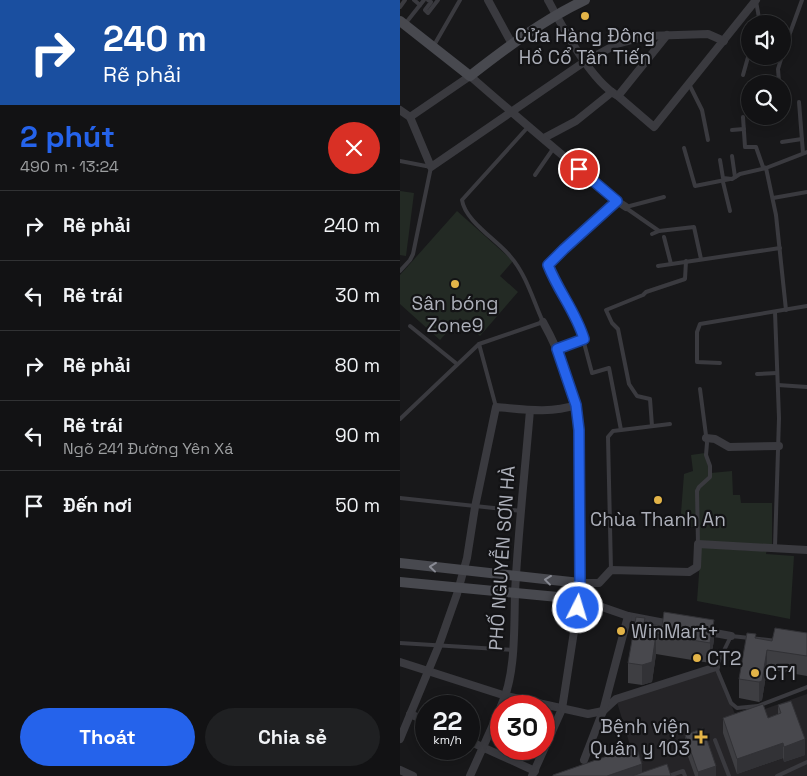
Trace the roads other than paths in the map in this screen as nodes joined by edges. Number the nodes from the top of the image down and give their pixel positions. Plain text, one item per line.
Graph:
1 (406, 0) edge
2 (414, 0) edge
3 (426, 0) edge
4 (438, 0) edge
5 (460, 0) edge
6 (488, 0) edge
7 (548, 0) edge
8 (585, 0) edge
9 (756, 0) edge
10 (802, 0) edge
11 (420, 5) junction
12 (400, 7) edge
13 (556, 15) junction
14 (758, 15) edge
15 (402, 23) edge
16 (791, 30) edge
17 (667, 35) junction
18 (724, 40) junction
19 (512, 44) junction
20 (434, 47) junction
21 (584, 62) junction
22 (745, 65) edge
23 (742, 75) dead end
24 (470, 76) junction
25 (689, 84) junction
26 (615, 94) junction
27 (799, 102) dead end
28 (400, 110) edge
29 (510, 112) junction
30 (410, 117) junction
31 (744, 125) edge
32 (529, 126) junction
33 (744, 129) junction
34 (732, 130) dead end
35 (544, 138) junction
36 (708, 140) dead end
37 (802, 140) junction
38 (782, 142) dead end
39 (554, 148) junction
40 (684, 148) dead end
41 (805, 152) edge
42 (732, 156) dead end
43 (720, 160) dead end
44 (400, 161) edge
45 (430, 167) junction
46 (766, 168) junction
47 (534, 175) dead end
48 (734, 178) junction
49 (724, 182) junction
50 (807, 192) edge
51 (664, 197) dead end
52 (773, 198) junction
53 (617, 201) junction
54 (626, 207) junction
55 (730, 211) dead end
56 (659, 230) junction
57 (652, 234) dead end
58 (664, 237) dead end
59 (780, 248) junction
60 (701, 259) junction
61 (686, 261) junction
62 (670, 264) junction
63 (548, 265) joint
64 (658, 266) dead end
65 (400, 270) edge
66 (807, 306) edge
67 (786, 310) junction
68 (775, 312) junction
69 (543, 322) junction
70 (410, 326) dead end
71 (584, 339) junction
72 (479, 344) junction
73 (557, 349) junction
74 (720, 363) dead end
75 (457, 364) junction
76 (777, 373) junction
77 (757, 374) dead end
78 (778, 385) junction
79 (807, 388) edge
80 (700, 389) dead end
81 (576, 405) junction
82 (496, 407) junction
83 (530, 410) junction
84 (400, 419) edge
85 (670, 424) dead end
86 (652, 426) junction
87 (621, 430) junction
88 (706, 438) junction
89 (779, 446) junction
90 (400, 498) edge
91 (475, 506) junction
92 (522, 511) junction
93 (698, 544) junction
94 (775, 547) junction
95 (807, 550) edge
96 (400, 563) edge
97 (463, 570) junction
98 (611, 570) junction
99 (516, 576) junction
100 (400, 582) edge
101 (580, 583) junction
102 (459, 588) junction
103 (515, 592) junction
104 (579, 600) junction
105 (628, 616) junction
106 (675, 625) edge
107 (694, 629) edge
108 (731, 636) junction
109 (779, 641) edge
110 (400, 643) edge
111 (439, 645) junction
112 (513, 650) junction
113 (400, 662) edge
114 (716, 667) junction
115 (427, 672) junction
116 (807, 687) edge
117 (503, 695) edge
118 (506, 695) edge
119 (555, 707) edge
120 (562, 709) junction
121 (603, 711) junction
122 (410, 714) junction
123 (415, 716) edge
124 (490, 730) edge
125 (400, 739) edge
126 (715, 740) dead end
127 (482, 747) junction
128 (584, 760) dead end
129 (807, 762) edge
130 (400, 770) edge
131 (534, 774) edge
132 (412, 776) edge
133 (470, 776) edge
134 (669, 776) edge
135 (685, 776) edge
136 (729, 776) edge
137 (777, 776) edge

1 - 12 lane
2 - 11 lane
3 - 4 lane
3 - 11 lane
5 - 20 lane
6 - 19 street
7 - 13 street
8 - 13 street
9 - 14 lane
9 - 18 street
10 - 16 lane
11 - 15 lane
13 - 19 street
13 - 21 street
15 - 20 street
17 - 18 street
17 - 21 street
17 - 26 street
18 - 25 street
19 - 24 street
20 - 24 street
21 - 26 street
21 - 29 street
22 - 23 lane
24 - 29 street
24 - 30 street
25 - 26 street
25 - 36 lane
26 - 35 street
27 - 37 lane
28 - 30 street
29 - 32 street
29 - 45 street
30 - 45 street
31 - 33 lane
32 - 35 street
32 - 69 lane
33 - 34 lane
33 - 46 lane
35 - 39 street
37 - 38 lane
37 - 41 lane
39 - 47 lane
39 - 53 street
40 - 49 lane
41 - 46 lane
42 - 48 lane
43 - 48 lane
44 - 45 lane
45 - 65 lane
46 - 48 lane
46 - 52 lane
48 - 49 lane
49 - 55 lane
50 - 52 lane
51 - 54 lane
52 - 59 lane
53 - 54 street
53 - 63 street
54 - 56 lane
56 - 57 lane
56 - 60 lane
58 - 62 lane
59 - 60 lane
59 - 67 lane
60 - 61 lane
61 - 62 lane
61 - 86 lane
62 - 64 lane
63 - 71 lane
66 - 67 lane
67 - 68 lane
68 - 74 lane
68 - 76 lane
69 - 72 lane
69 - 73 street
70 - 75 lane
71 - 73 lane
71 - 87 lane
72 - 75 lane
72 - 82 lane
73 - 81 street
75 - 84 lane
76 - 77 lane
76 - 78 lane
78 - 79 lane
78 - 89 lane
80 - 88 lane
81 - 83 street
81 - 101 street
82 - 83 street
82 - 91 street
83 - 92 street, PHỐ NGUYỄN SƠN HÀ
85 - 86 lane
86 - 87 lane
87 - 98 lane
88 - 89 street
88 - 93 lane
89 - 94 lane
90 - 91 lane
91 - 92 lane
91 - 97 street
92 - 99 street, PHỐ NGUYỄN SƠN HÀ
93 - 94 street
93 - 98 street
94 - 95 street
97 -> 96 street
97 - 99 street
97 - 102 street
98 - 101 street
101 -> 99 street
99 - 103 street, PHỐ NGUYỄN SƠN HÀ
100 - 102 street
101 - 104 street
102 - 103 street
102 - 111 street
103 - 104 street
103 - 112 street, PHỐ NGUYỄN SƠN HÀ
104 - 105 street
104 - 120 street
105 - 106 street
105 - 121 street
107 - 108 street
108 - 109 lane
108 - 114 lane
110 - 111 lane
111 - 112 lane
111 - 115 street
112 - 118 street, PHỐ NGUYỄN SƠN HÀ
113 - 115 street
114 - 116 lane
114 - 121 street
115 - 117 street
115 - 122 street
119 - 120 street
120 - 121 street
120 - 131 street
121 - 128 street
122 - 123 street
122 - 125 street
124 - 127 street, PHỐ NGUYỄN SƠN HÀ
126 - 136 lane
127 - 131 street
127 - 133 street, PHỐ NGUYỄN SƠN HÀ
129 - 137 lane
130 - 132 street
134 - 135 lane

